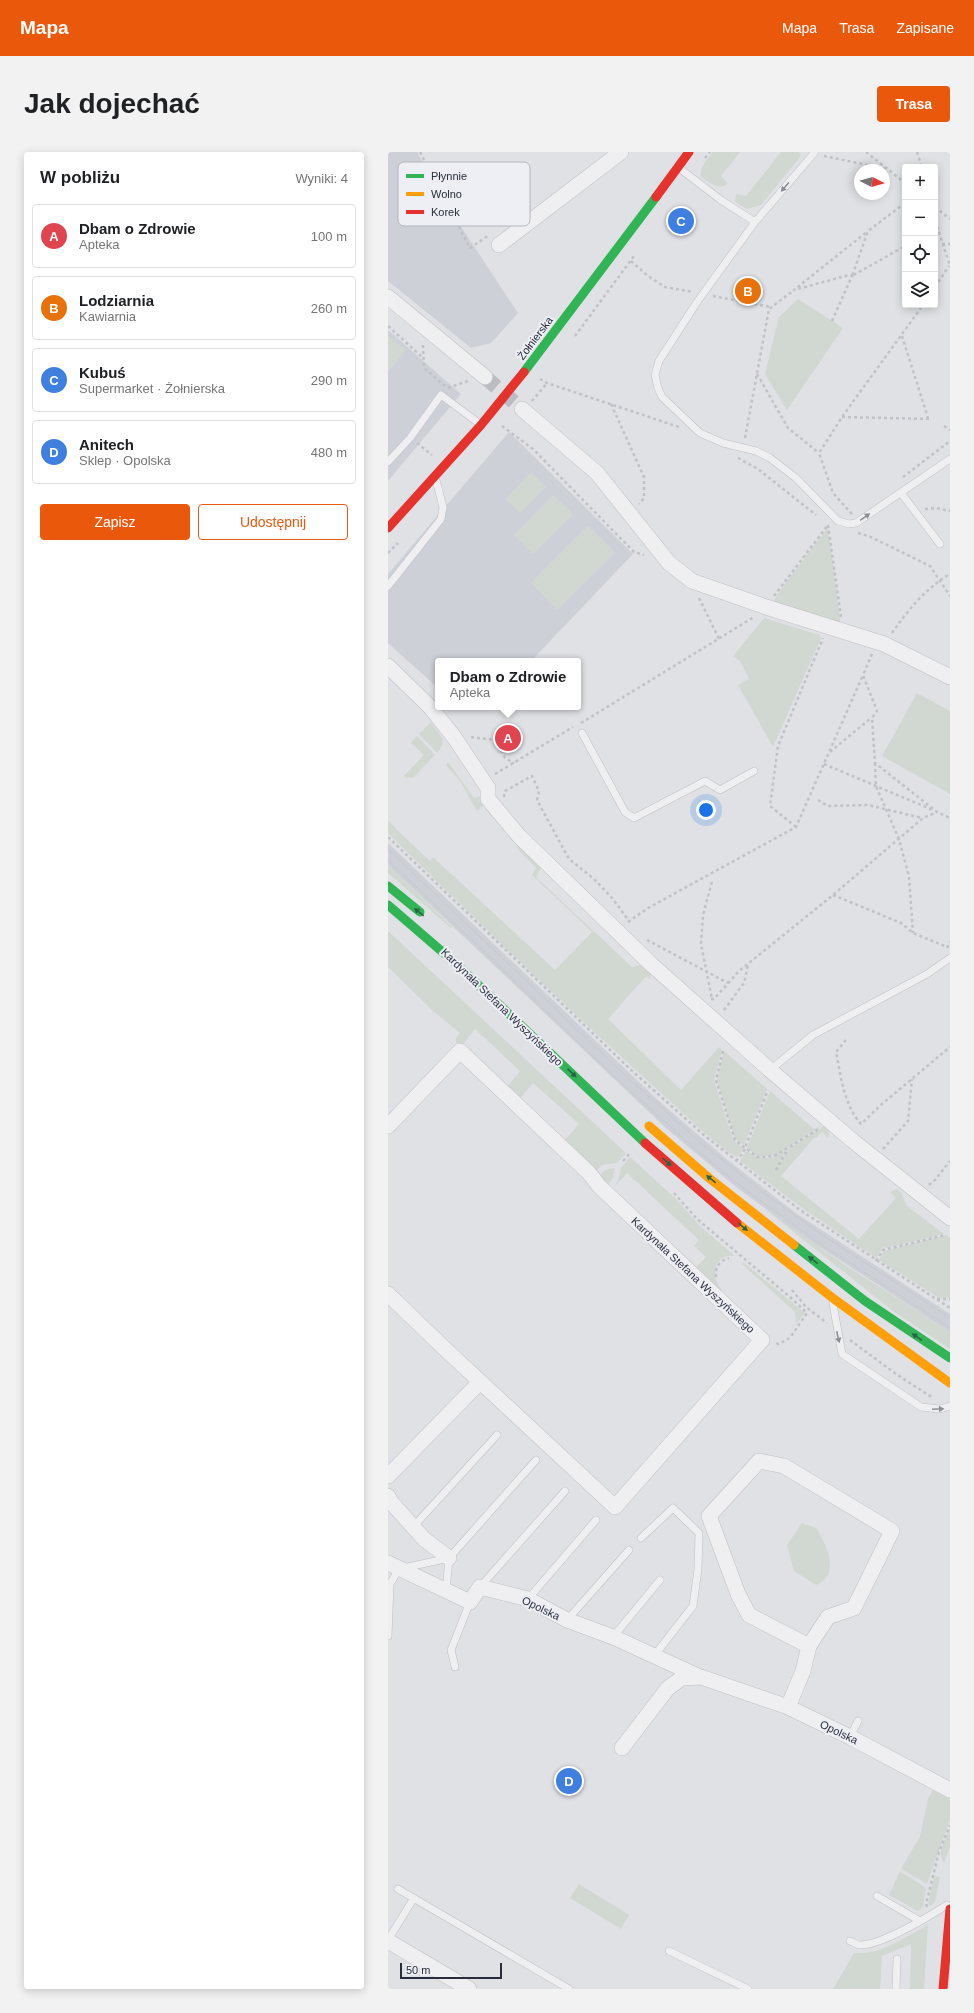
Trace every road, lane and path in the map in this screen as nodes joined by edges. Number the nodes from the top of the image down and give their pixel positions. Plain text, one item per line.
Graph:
1 (420, 152) edge
2 (621, 152) edge
3 (689, 152) edge
4 (866, 152) edge
5 (917, 152) edge
6 (813, 155) edge
7 (425, 162) edge
8 (863, 164) edge
9 (881, 164) edge
10 (921, 164) edge
11 (678, 168) junction
12 (890, 171) edge
13 (902, 181) edge
14 (902, 205) edge
15 (938, 209) edge
16 (530, 215) edge
17 (950, 219) edge
18 (754, 222) junction
19 (459, 226) edge
20 (514, 226) edge
21 (938, 228) edge
22 (868, 231) junction
23 (939, 232) joint
24 (497, 238) joint
25 (942, 244) junction
26 (950, 244) edge
27 (902, 248) edge
28 (950, 266) edge
29 (852, 276) junction
30 (938, 283) edge
31 (794, 290) junction
32 (388, 297) edge
33 (921, 308) edge
34 (832, 321) dead end
35 (388, 326) edge
36 (423, 326) junction
37 (901, 336) junction
38 (423, 358) junction
39 (757, 373) junction
40 (484, 376) joint
41 (540, 379) dead end
42 (547, 383) junction
43 (611, 403) junction
44 (523, 410) joint
45 (842, 416) junction
46 (928, 418) junction
47 (932, 419) dead end
48 (481, 425) junction
49 (502, 426) dead end
50 (944, 426) dead end
51 (683, 428) dead end
52 (746, 430) dead end
53 (950, 430) edge
54 (410, 438) junction
55 (950, 441) edge
56 (818, 453) junction
57 (432, 456) dead end
58 (735, 457) dead end
59 (950, 459) edge
60 (388, 462) edge
61 (435, 478) junction
62 (902, 478) dead end
63 (901, 493) junction
64 (644, 498) dead end
65 (859, 510) dead end
66 (914, 510) junction
67 (950, 511) edge
68 (828, 524) junction
69 (835, 526) dead end
70 (388, 528) edge
71 (857, 533) dead end
72 (940, 544) dead end
73 (648, 556) dead end
74 (950, 574) edge
75 (939, 580) junction
76 (692, 581) junction
77 (388, 586) edge
78 (950, 596) edge
79 (767, 608) junction
80 (828, 626) junction
81 (844, 631) junction
82 (719, 639) junction
83 (881, 643) junction
84 (388, 666) edge
85 (863, 675) junction
86 (950, 677) edge
87 (872, 718) junction
88 (582, 733) dead end
89 (468, 736) dead end
90 (829, 753) junction
91 (514, 763) junction
92 (875, 763) junction
93 (824, 764) junction
94 (754, 771) dead end
95 (490, 774) dead end
96 (532, 776) dead end
97 (876, 786) junction
98 (818, 800) dead end
99 (886, 810) junction
100 (937, 812) junction
101 (923, 818) junction
102 (950, 818) edge
103 (796, 827) junction
104 (388, 837) edge
105 (899, 839) junction
106 (712, 882) dead end
107 (388, 886) edge
108 (833, 895) junction
109 (388, 905) edge
110 (425, 916) dead end
111 (629, 921) junction
112 (624, 924) dead end
113 (913, 933) junction
114 (644, 940) dead end
115 (948, 947) dead end
116 (950, 958) edge
117 (748, 964) junction
118 (705, 971) junction
119 (728, 983) junction
120 (712, 999) junction
121 (706, 1000) dead end
122 (723, 1016) dead end
123 (846, 1040) dead end
124 (950, 1047) edge
125 (723, 1050) dead end
126 (770, 1070) junction
127 (912, 1079) junction
128 (768, 1090) dead end
129 (641, 1120) dead end
130 (388, 1126) edge
131 (823, 1126) dead end
132 (745, 1148) junction
133 (626, 1149) dead end
134 (788, 1149) junction
135 (880, 1152) dead end
136 (630, 1153) junction
137 (635, 1158) dead end
138 (623, 1161) dead end
139 (736, 1161) junction
140 (776, 1170) dead end
141 (673, 1192) dead end
142 (950, 1218) edge
143 (945, 1234) dead end
144 (729, 1258) dead end
145 (876, 1261) junction
146 (718, 1283) dead end
147 (388, 1294) edge
148 (832, 1298) junction
149 (950, 1299) edge
150 (936, 1300) junction
151 (950, 1308) edge
152 (773, 1339) dead end
153 (950, 1358) edge
154 (480, 1382) junction
155 (950, 1383) edge
156 (950, 1406) edge
157 (497, 1435) dead end
158 (536, 1460) dead end
159 (388, 1476) edge
160 (565, 1491) dead end
161 (388, 1496) edge
162 (596, 1520) dead end
163 (413, 1527) junction
164 (641, 1538) dead end
165 (629, 1550) dead end
166 (449, 1558) junction
167 (394, 1566) edge
168 (660, 1580) dead end
169 (480, 1587) junction
170 (446, 1591) junction
171 (528, 1599) junction
172 (470, 1602) junction
173 (567, 1620) junction
174 (388, 1636) edge
175 (613, 1637) junction
176 (809, 1646) junction
177 (654, 1656) junction
178 (455, 1668) dead end
179 (700, 1677) junction
180 (788, 1707) junction
181 (858, 1721) dead end
182 (850, 1737) junction
183 (622, 1748) dead end
184 (950, 1790) edge
185 (950, 1825) edge
186 (398, 1889) dead end
187 (877, 1896) dead end
188 (414, 1898) junction
189 (950, 1902) edge
190 (950, 1909) edge
191 (928, 1910) dead end
192 (920, 1921) junction
193 (388, 1940) edge
194 (850, 1941) dead end
195 (669, 1951) dead end
196 (897, 1959) dead end
197 (469, 1989) edge
198 (569, 1989) edge
199 (748, 1989) edge
200 (896, 1989) edge
201 (943, 1989) edge

1 - 7 path
2 - 16 street
3 - 11 main road, Żołnierska
4 - 9 path
5 - 10 path
6 - 8 path
6 -> 18 lane
11 - 18 lane
11 - 48 main road, Żołnierska
12 - 13 path
14 - 22 path
15 - 17 path
18 -> 63 lane
19 - 24 path
20 - 24 street
21 - 23 path
22 - 29 path
22 - 31 path
23 - 25 path
25 - 26 path
25 - 28 path
27 - 29 path
28 - 30 path
29 - 31 path
29 - 34 path
31 - 39 path
32 - 36 street
33 - 37 path
35 - 38 path
36 - 38 path
36 - 40 street
37 - 45 path
37 - 46 path
38 - 40 path
39 - 52 path
39 - 56 path
41 - 42 path
42 - 43 path
42 - 44 path
43 - 51 path
43 - 64 path
44 - 76 street
45 - 46 path
45 - 56 path
46 - 47 path
48 - 54 lane
48 - 61 main road, Żołnierska
49 - 73 path
50 - 53 path
54 - 57 path
54 - 60 lane
55 - 62 path
56 - 65 path
58 - 68 path
59 - 63 lane
61 - 70 main road, Żołnierska
61 - 77 lane
63 - 66 lane
66 - 67 path
66 - 72 lane
68 - 69 path
68 - 79 path
68 - 81 path
71 - 75 path
74 - 75 path
75 - 78 path
75 - 83 path
76 - 79 street
76 - 82 path
79 - 80 street
79 - 82 path
80 - 81 street
80 - 103 path
81 - 83 street
82 - 91 path
83 - 85 path
83 - 86 street
84 - 126 street
85 - 87 path
85 - 90 path
87 - 90 path
87 - 92 path
88 - 94 lane
89 - 91 path
90 - 93 path
91 - 95 path
92 - 97 path
92 - 100 path
93 - 97 path
93 - 103 path
96 - 111 path
97 - 99 path
97 - 100 path
98 - 99 path
99 - 101 path
99 - 105 path
100 - 101 path
100 - 102 path
101 - 105 path
103 - 111 path
104 - 139 path
105 - 108 path
105 - 113 path
106 - 118 path
110 -> 107 main road
108 - 113 path
108 - 117 path
109 -> 148 main road, Kardynała Stefana Wyszyńskiego
111 - 112 path
113 - 115 path
114 - 118 path
116 - 126 lane
117 - 119 path
117 - 122 path
118 - 119 path
118 - 120 path
119 - 120 path
120 - 121 path
123 - 127 path
124 - 127 path
125 - 132 path
126 - 142 street
127 - 135 path
128 - 132 path
153 -> 129 main road
130 - 154 street, Kardynała Stefana Wyszyńskiego
131 - 134 path
132 - 134 path
132 - 139 path
133 - 136 path
134 - 140 path
136 - 137 path
136 - 138 path
139 - 145 path
141 - 152 path
143 - 145 path
144 - 146 path
145 - 150 path
147 - 154 street, Kardynała Stefana Wyszyńskiego
148 - 155 main road, Kardynała Stefana Wyszyńskiego
148 -> 156 lane
149 - 150 path
150 - 151 path
154 - 159 street
157 - 163 lane
158 - 166 lane
160 - 169 lane
161 - 163 street
162 - 171 lane
163 - 166 street
164 - 177 lane
165 - 173 lane
166 - 167 lane
166 - 170 lane
167 - 170 street
167 - 174 lane
168 - 175 lane
169 - 171 street, Opolska
169 - 172 street
170 - 172 street
171 - 173 street, Opolska
172 - 178 lane
173 - 175 street, Opolska
175 - 177 street, Opolska
176 - 176 street
176 - 180 street
177 - 179 street, Opolska
179 - 180 street, Opolska
179 - 183 street, Opolska
180 - 182 street, Opolska
181 - 182 lane
182 - 184 street, Opolska
185 - 191 path
186 - 188 lane
187 - 192 lane
188 - 193 lane
188 - 198 lane
189 - 192 lane
190 - 201 main road
192 - 194 lane
193 - 197 street
195 - 199 lane
196 - 200 lane

